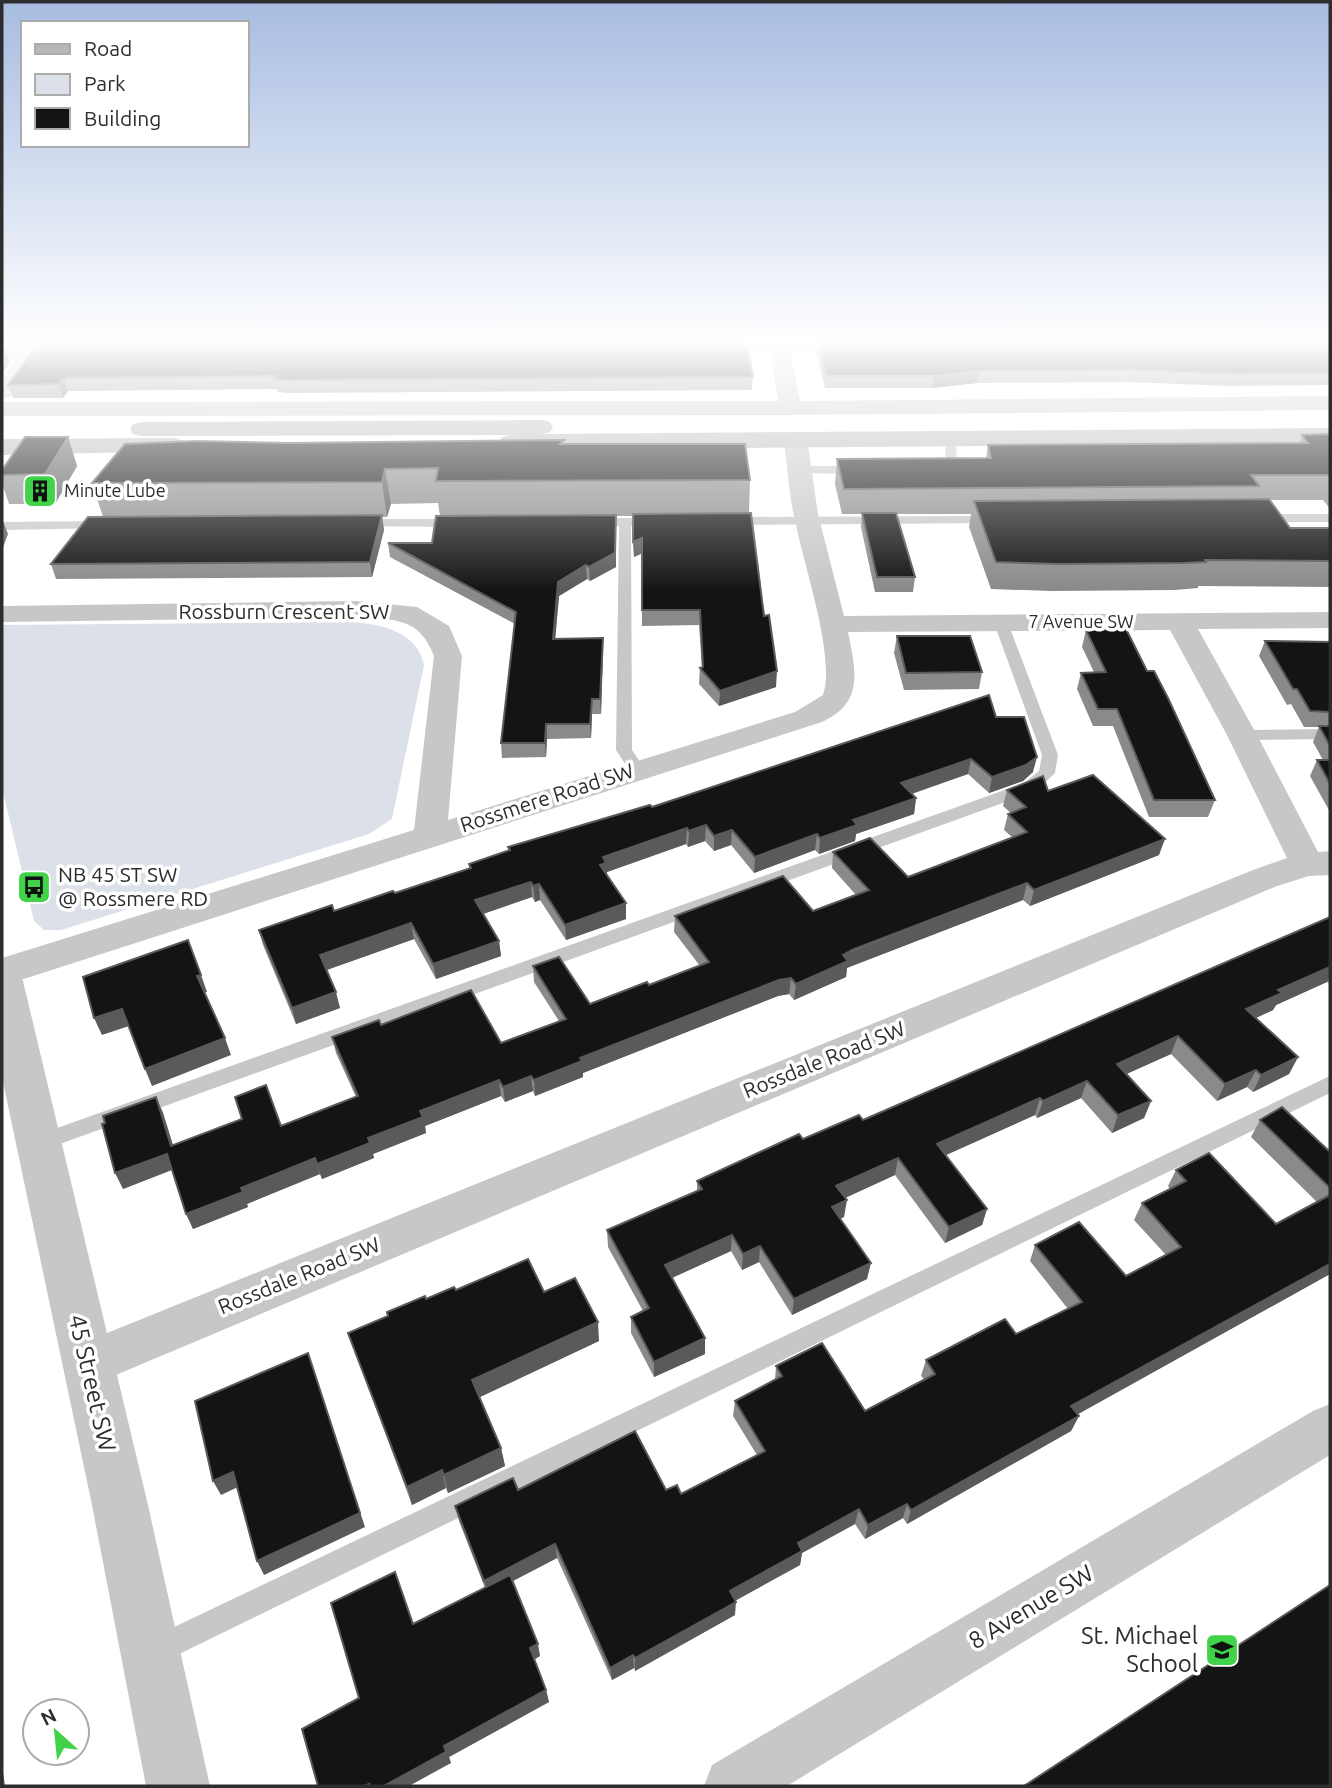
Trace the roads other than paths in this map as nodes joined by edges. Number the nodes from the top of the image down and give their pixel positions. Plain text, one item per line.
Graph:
1 (1091, 423) edge
2 (2, 430) edge
3 (1330, 436) edge
4 (950, 438) junction
5 (796, 439) junction
6 (2, 447) edge
7 (924, 469) edge
8 (800, 470) junction
9 (872, 470) edge
10 (1330, 518) edge
11 (1247, 519) edge
12 (1010, 520) edge
13 (721, 521) edge
14 (807, 521) junction
15 (584, 522) edge
16 (625, 522) junction
17 (666, 522) edge
18 (348, 523) edge
19 (473, 523) edge
20 (113, 525) edge
21 (2, 526) edge
22 (2, 614) edge
23 (1330, 620) edge
24 (1179, 621) junction
25 (1001, 623) junction
26 (832, 624) junction
27 (1330, 734) edge
28 (1242, 735) junction
29 (638, 769) junction
30 (429, 835) junction
31 (1319, 864) edge
32 (2, 972) edge
33 (2, 981) edge
34 (1330, 1084) edge
35 (39, 1143) junction
36 (88, 1364) junction
37 (1330, 1428) edge
38 (150, 1653) junction
39 (178, 1786) edge
40 (733, 1786) edge

1 - 2 main road
3 - 4 main road
4 - 5 main road
4 - 7 lane
5 - 6 main road
5 - 8 street, Rossmere Road SW
8 - 9 lane
8 - 14 street, Rossmere Road SW
10 - 11 lane
12 - 14 lane
13 - 14 lane
14 - 26 street, Rossmere Road SW
15 - 16 lane
16 - 17 lane
16 - 29 lane
18 - 19 lane
20 - 21 lane
22 - 30 street, Rossburn Crescent SW
23 - 24 street, 7 Avenue SW
24 - 25 street, 7 Avenue SW
24 - 28 street, Rossdale Road SW
25 - 26 street, 7 Avenue SW
25 - 35 lane
26 - 29 street, Rossmere Road SW
27 - 28 lane
28 - 31 street, Rossdale Road SW
29 - 30 street, Rossmere Road SW
30 - 32 street, Rossmere Road SW
31 - 36 street, Rossdale Road SW
33 - 35 street, 45 Street SW
34 - 38 lane
35 - 36 street, 45 Street SW
36 - 38 street, 45 Street SW
37 - 40 street, 8 Avenue SW
38 - 39 street, 45 Street SW

